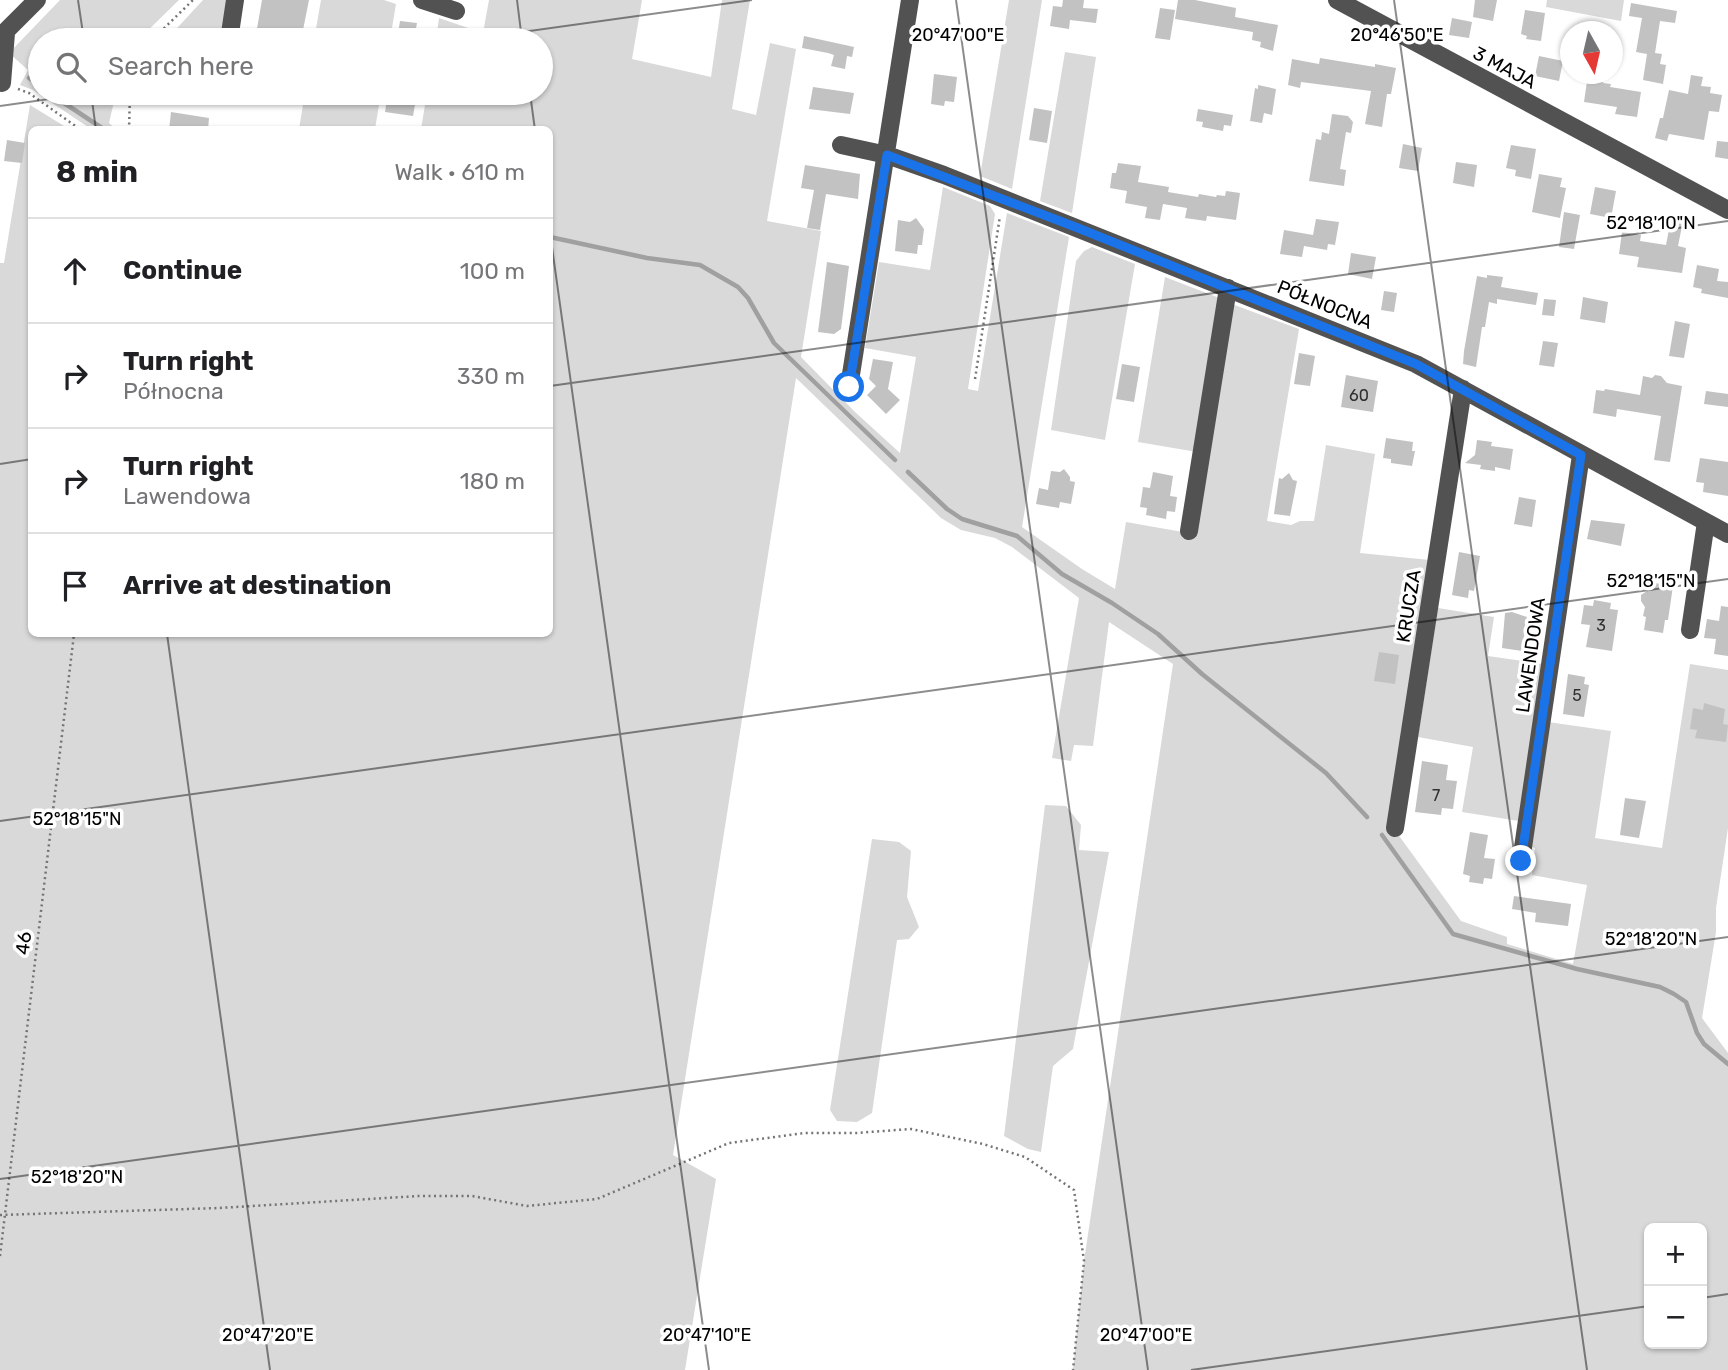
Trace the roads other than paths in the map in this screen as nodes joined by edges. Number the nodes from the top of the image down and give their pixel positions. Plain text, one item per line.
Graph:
1 (37, 0) edge
2 (235, 0) edge
3 (422, 0) edge
4 (910, 0) edge
5 (1337, 0) edge
6 (456, 11) dead end
7 (231, 28) edge
8 (3, 35) edge
9 (2, 83) road end
10 (841, 145) dead end
11 (887, 155) junction
12 (1728, 210) edge
13 (1228, 288) junction
14 (849, 387) dead end
15 (1463, 389) junction
16 (1581, 455) junction
17 (1706, 523) junction
18 (1189, 531) dead end
19 (1728, 534) edge
20 (1690, 630) dead end
21 (1395, 828) dead end
22 (1521, 861) dead end

1 - 8 street
2 - 7 street
3 - 6 street
4 - 11 street
5 - 12 street, 3 MAJA
8 - 9 street
10 - 11 street, PÓŁNOCNA
11 - 13 street, PÓŁNOCNA
11 - 14 street
13 - 15 street, PÓŁNOCNA
13 - 18 street
15 - 16 street, PÓŁNOCNA
15 - 21 street, KRUCZA
16 - 17 street, PÓŁNOCNA
16 - 22 street, LAWENDOWA
17 - 19 street, PÓŁNOCNA
17 - 20 street

